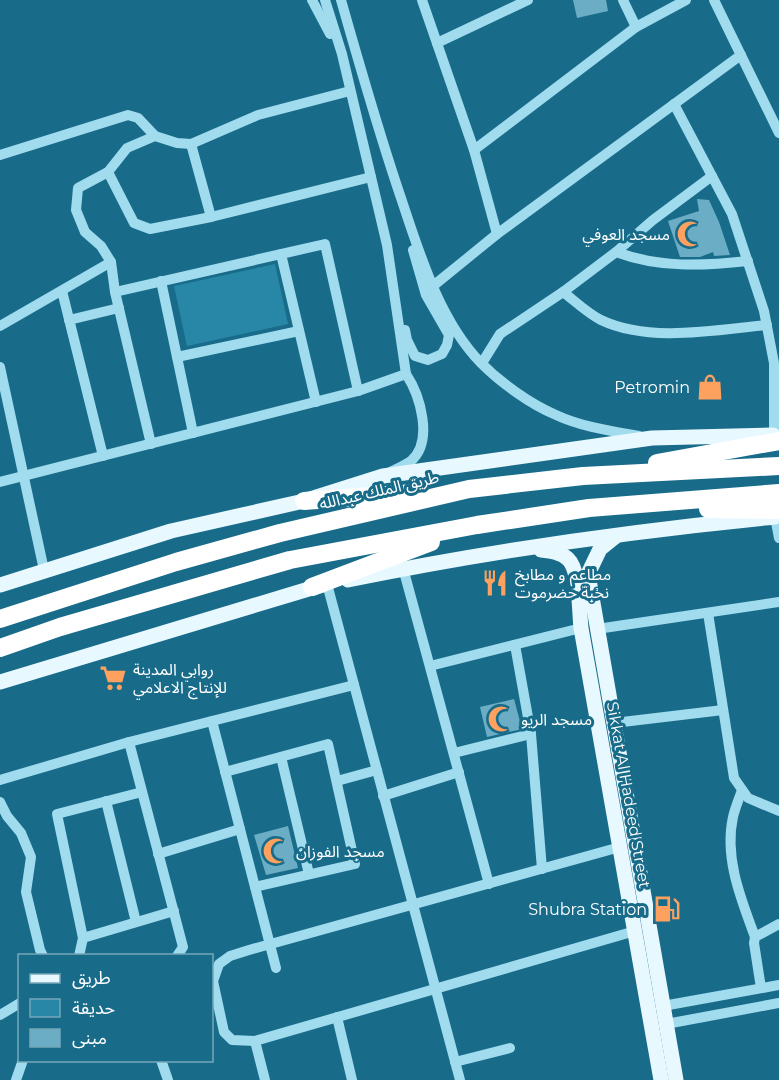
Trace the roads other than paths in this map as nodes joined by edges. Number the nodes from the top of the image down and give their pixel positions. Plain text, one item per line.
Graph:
1 (312, 0) edge
2 (325, 0) edge
3 (341, 0) edge
4 (422, 0) edge
5 (528, 0) edge
6 (622, 0) edge
7 (686, 0) edge
8 (714, 0) edge
9 (636, 27) junction
10 (437, 43) junction
11 (342, 54) junction
12 (741, 55) junction
13 (350, 91) junction
14 (674, 104) junction
15 (779, 133) edge
16 (155, 136) junction
17 (191, 144) junction
18 (474, 150) junction
19 (0, 155) edge
20 (108, 171) junction
21 (712, 176) junction
22 (371, 177) junction
23 (402, 202) junction
24 (212, 217) junction
25 (497, 234) junction
26 (387, 245) junction
27 (616, 252) junction
28 (281, 254) junction
29 (748, 261) junction
30 (111, 262) junction
31 (161, 281) junction
32 (433, 286) junction
33 (62, 291) junction
34 (115, 292) junction
35 (563, 292) junction
36 (119, 308) junction
37 (69, 320) junction
38 (767, 325) junction
39 (0, 326) edge
40 (299, 331) junction
41 (177, 357) junction
42 (776, 357) edge
43 (482, 363) junction
44 (0, 367) edge
45 (406, 374) junction
46 (358, 391) junction
47 (316, 402) junction
48 (193, 433) junction
49 (777, 437) edge
50 (651, 438) junction
51 (151, 444) junction
52 (104, 456) junction
53 (779, 466) edge
54 (24, 476) junction
55 (383, 476) junction
56 (583, 476) junction
57 (0, 482) edge
58 (469, 489) junction
59 (779, 493) edge
60 (304, 501) junction
61 (589, 508) junction
62 (778, 514) edge
63 (477, 525) junction
64 (616, 536) junction
65 (779, 538) edge
66 (529, 548) junction
67 (404, 568) junction
68 (44, 570) junction
69 (582, 576) junction
70 (0, 585) edge
71 (319, 586) junction
72 (779, 602) edge
73 (708, 613) junction
74 (0, 619) edge
75 (581, 628) junction
76 (597, 629) junction
77 (515, 645) junction
78 (0, 648) edge
79 (430, 666) junction
80 (0, 682) edge
81 (354, 685) junction
82 (723, 710) junction
83 (212, 721) junction
84 (614, 723) junction
85 (531, 734) junction
86 (129, 742) junction
87 (454, 753) junction
88 (281, 757) junction
89 (376, 770) junction
90 (225, 772) junction
91 (459, 772) junction
92 (0, 780) edge
93 (338, 781) junction
94 (742, 790) junction
95 (142, 792) junction
96 (383, 796) junction
97 (106, 801) junction
98 (0, 802) edge
99 (779, 810) edge
100 (240, 829) junction
101 (620, 847) junction
102 (158, 854) junction
103 (542, 869) junction
104 (309, 874) junction
105 (489, 884) junction
106 (255, 887) junction
107 (413, 905) junction
108 (174, 911) junction
109 (136, 922) junction
110 (779, 924) edge
111 (635, 931) junction
112 (755, 937) junction
113 (83, 938) junction
114 (270, 945) junction
115 (42, 954) edge
116 (79, 954) edge
117 (178, 954) edge
118 (276, 968) dead end
119 (779, 985) edge
120 (761, 988) junction
121 (435, 989) junction
122 (779, 1003) edge
123 (663, 1006) junction
124 (17, 1008) edge
125 (0, 1015) edge
126 (337, 1017) junction
127 (666, 1024) junction
128 (255, 1041) junction
129 (510, 1048) dead end
130 (22, 1062) edge
131 (162, 1062) edge
132 (455, 1062) junction
133 (16, 1080) edge
134 (166, 1080) edge
135 (265, 1080) edge
136 (352, 1080) edge
137 (460, 1080) edge
138 (661, 1080) edge
139 (676, 1080) edge

1 - 11 street
2 - 11 street
3 - 23 street
4 - 10 street
5 - 10 street
6 - 9 street
7 - 9 street
8 - 12 street
9 - 18 street
10 - 18 street
11 - 13 street
12 - 14 street
12 - 15 street
13 - 17 street
13 - 22 street
14 - 21 street
14 - 25 street
16 - 17 street
16 - 19 street
16 - 20 street
17 - 24 street
18 - 25 street
20 - 24 street
20 - 30 street
21 - 27 street
21 - 29 street
22 - 24 street
22 - 26 street
23 - 26 street
23 - 32 street
25 - 32 street
26 - 45 street
27 - 29 street
27 - 35 street
28 - 31 street
28 - 40 street
28 - 46 street
29 - 38 street
30 - 33 street
30 - 34 street
31 - 34 street
31 - 41 street
32 - 43 street
33 - 37 street
33 - 39 street
34 - 36 street
35 - 38 street
35 - 43 street
36 - 37 street
36 - 51 street
37 - 52 street
38 - 42 street
40 - 41 street
40 - 47 street
41 - 48 street
42 - 49 street
43 - 50 street
44 - 54 street
45 - 46 street
45 - 55 street
46 - 47 street
47 - 48 street
48 - 51 street
49 - 50 main road
49 - 56 highway
50 - 55 main road
51 - 52 street
52 - 54 street
53 - 56 highway, طريق الملك عبدالله
54 - 57 street
54 - 68 street
55 - 60 main road
56 - 58 highway, طريق الملك عبدالله
58 - 60 highway
58 - 74 highway, طريق الملك عبدالله
59 - 61 highway
60 - 68 main road
61 - 62 highway
61 - 63 highway
62 - 64 main road
62 - 65 street
63 - 71 highway
63 - 78 highway
64 - 66 main road
64 - 69 main road
66 - 67 main road
66 - 69 main road, Sikkat Al Hadeed Street
67 - 71 main road
67 - 79 street
68 - 70 main road
69 - 75 main road, Sikkat Al Hadeed Street
69 - 76 main road, Sikkat Al Hadeed Street
71 - 80 main road
71 - 81 street
72 - 73 street
73 - 76 street
73 - 82 street
75 - 77 street
75 - 101 main road, Sikkat Al Hadeed Street
76 - 84 main road, Sikkat Al Hadeed Street
77 - 79 street
77 - 85 street
79 - 87 street
81 - 83 street
81 - 89 street
82 - 84 street
82 - 94 street
83 - 86 street
83 - 90 street
84 - 123 main road, Sikkat Al Hadeed Street
85 - 87 street
85 - 103 street
86 - 92 street
86 - 95 street
87 - 91 street
88 - 90 street
88 - 93 street
88 - 104 street
89 - 93 street
89 - 96 street
90 - 100 street
91 - 96 street
91 - 105 street
93 - 104 street
94 - 99 street
94 - 112 street
95 - 97 street
95 - 102 street
96 - 107 street
97 - 109 street
97 - 113 street
98 - 115 street
100 - 102 street
100 - 106 street
101 - 103 street
101 - 111 main road, Sikkat Al Hadeed Street
102 - 108 street
103 - 105 street
104 - 106 street
105 - 107 street
106 - 114 street
107 - 114 street
107 - 121 street
108 - 109 street
108 - 117 street
109 - 113 street
110 - 112 street
111 - 121 street
111 - 138 main road, Sikkat Al Hadeed Street
112 - 120 street
113 - 116 street
114 - 118 street
114 - 128 street
119 - 120 street
120 - 123 street
121 - 126 street
121 - 132 street
122 - 127 street
123 - 127 main road, Sikkat Al Hadeed Street
124 - 125 street
126 - 128 street
126 - 136 street
127 - 139 main road, Sikkat Al Hadeed Street
128 - 135 street
129 - 132 street
130 - 133 street
131 - 134 street
132 - 137 street

